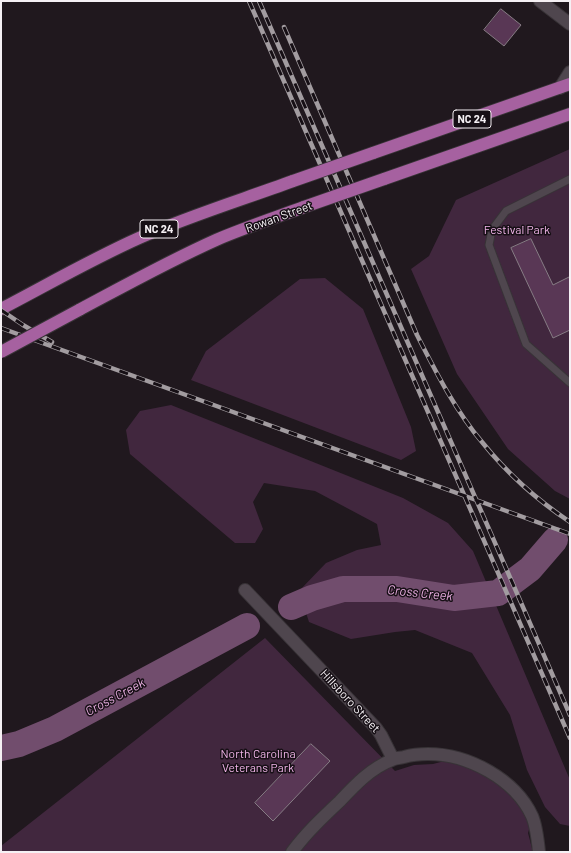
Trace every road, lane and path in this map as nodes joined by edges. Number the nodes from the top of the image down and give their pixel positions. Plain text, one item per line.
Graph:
1 (540, 1) edge
2 (570, 24) edge
3 (570, 72) edge
4 (565, 86) edge
5 (570, 114) edge
6 (570, 179) edge
7 (1, 309) edge
8 (1, 352) edge
9 (570, 383) edge
10 (245, 590) dead end
11 (393, 759) junction
12 (292, 852) edge
13 (539, 852) edge

1 - 2 street
3 - 4 street
4 - 7 main road, NC 24, bridge
5 - 8 main road, Rowan Street / NC 24, bridge
6 - 9 lane
10 - 11 street, Hillsboro Street
11 - 12 street
11 - 13 street

